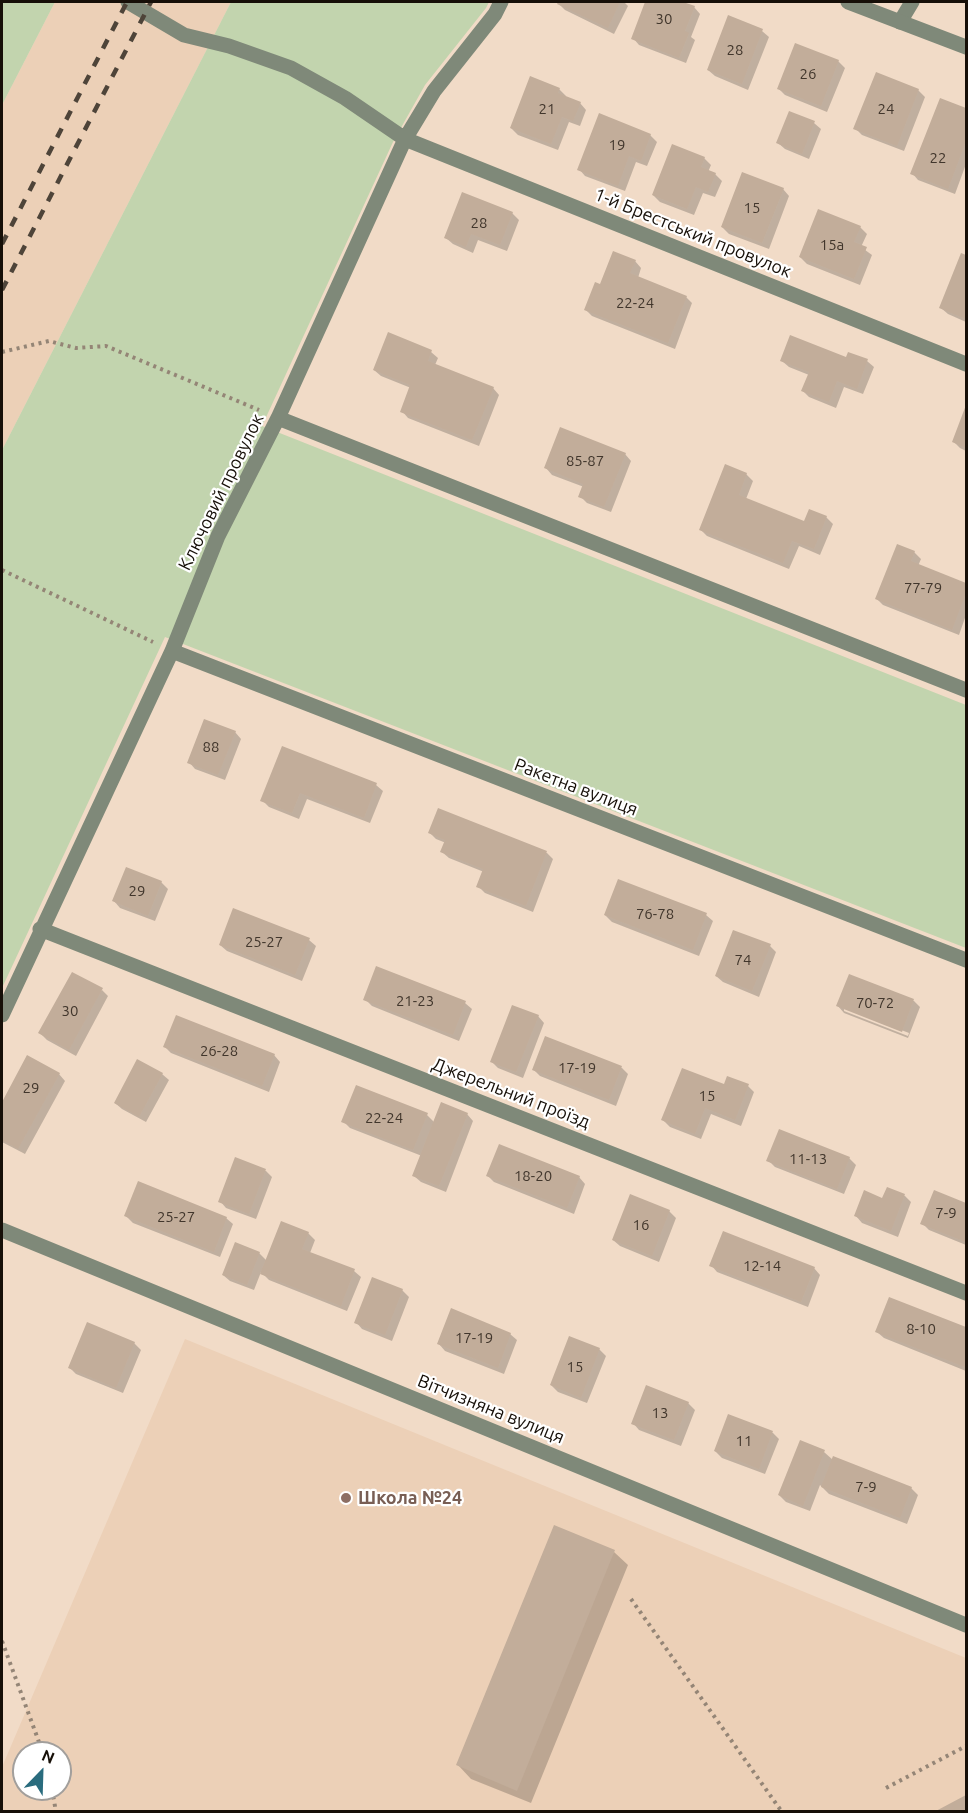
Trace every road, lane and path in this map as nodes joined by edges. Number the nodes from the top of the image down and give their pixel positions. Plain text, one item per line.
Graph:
1 (128, 2) edge
2 (501, 2) edge
3 (848, 2) edge
4 (912, 2) edge
5 (900, 22) junction
6 (966, 47) edge
7 (405, 139) junction
8 (2, 352) edge
9 (966, 364) edge
10 (278, 418) junction
11 (2, 570) edge
12 (172, 651) junction
13 (966, 690) edge
14 (40, 929) junction
15 (966, 960) edge
16 (2, 1015) edge
17 (2, 1230) edge
18 (966, 1293) edge
19 (631, 1599) dead end
20 (966, 1625) edge
21 (2, 1641) edge
22 (39, 1741) edge
23 (966, 1746) edge
24 (886, 1788) dead end
25 (782, 1812) edge

1 - 7 street, 1-й Брестський провулок
2 - 7 street, Ключовий провулок
3 - 5 street
4 - 5 street
5 - 6 street
7 - 9 street, 1-й Брестський провулок
7 - 10 street, Ключовий провулок
8 - 10 path
10 - 12 street, Ключовий провулок
10 - 13 street
11 - 12 path
12 - 14 street, Ключовий провулок
12 - 15 street, Ракетна вулиця
14 - 16 street, Ключовий провулок
14 - 18 street, Джерельний проїзд
17 - 20 street, Вітчизняна вулиця
19 - 25 path
21 - 22 path
23 - 24 path

